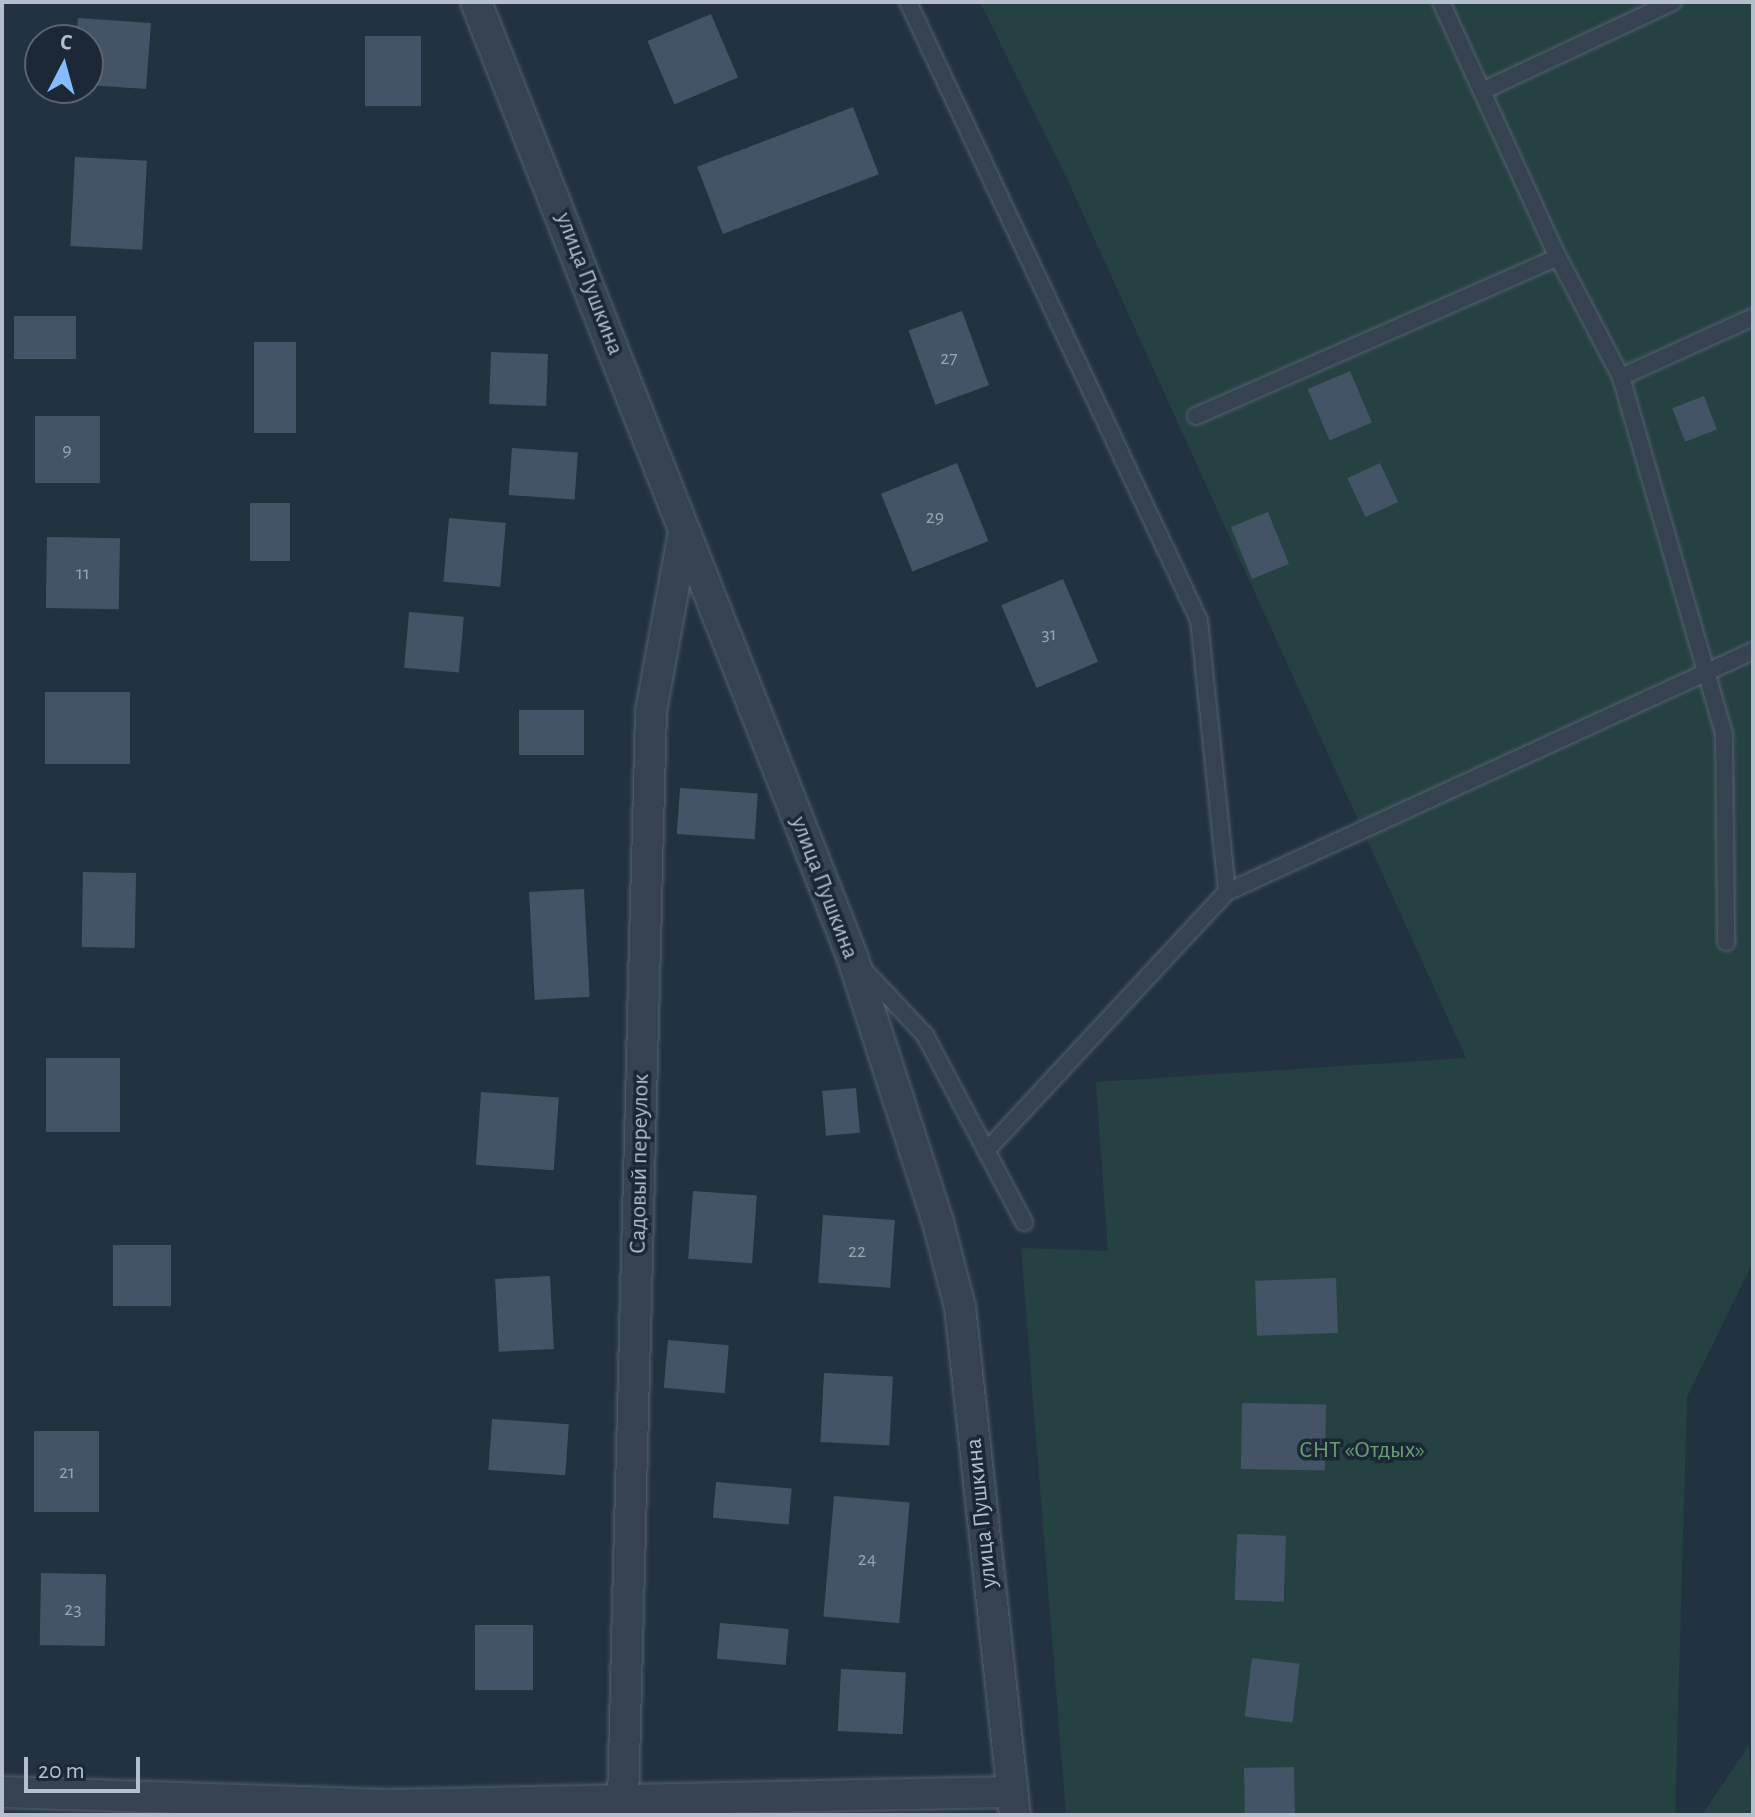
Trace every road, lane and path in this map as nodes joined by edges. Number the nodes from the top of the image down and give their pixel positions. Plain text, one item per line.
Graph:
1 (476, 2) edge
2 (908, 2) edge
3 (1441, 2) edge
4 (1673, 2) edge
5 (1482, 91) junction
6 (1558, 257) junction
7 (1753, 317) edge
8 (1621, 377) junction
9 (1196, 416) dead end
10 (684, 530) junction
11 (1753, 651) edge
12 (1707, 674) junction
13 (1227, 892) junction
14 (1726, 942) dead end
15 (852, 956) junction
16 (986, 1151) junction
17 (1024, 1222) dead end
18 (2, 1792) edge
19 (623, 1801) junction
20 (1014, 1804) edge
21 (384, 1810) edge

1 - 10 street, улица Пушкина
2 - 13 lane
3 - 5 lane
4 - 5 lane
5 - 6 lane
6 - 8 lane
6 - 9 lane
7 - 8 lane
8 - 12 lane
10 - 15 street, улица Пушкина
10 - 19 street, Садовый переулок
11 - 12 lane
12 - 13 lane
12 - 14 lane
13 - 16 lane
15 - 16 lane
15 - 20 street, улица Пушкина
16 - 17 lane
18 - 21 street
19 - 20 street
19 - 21 street

